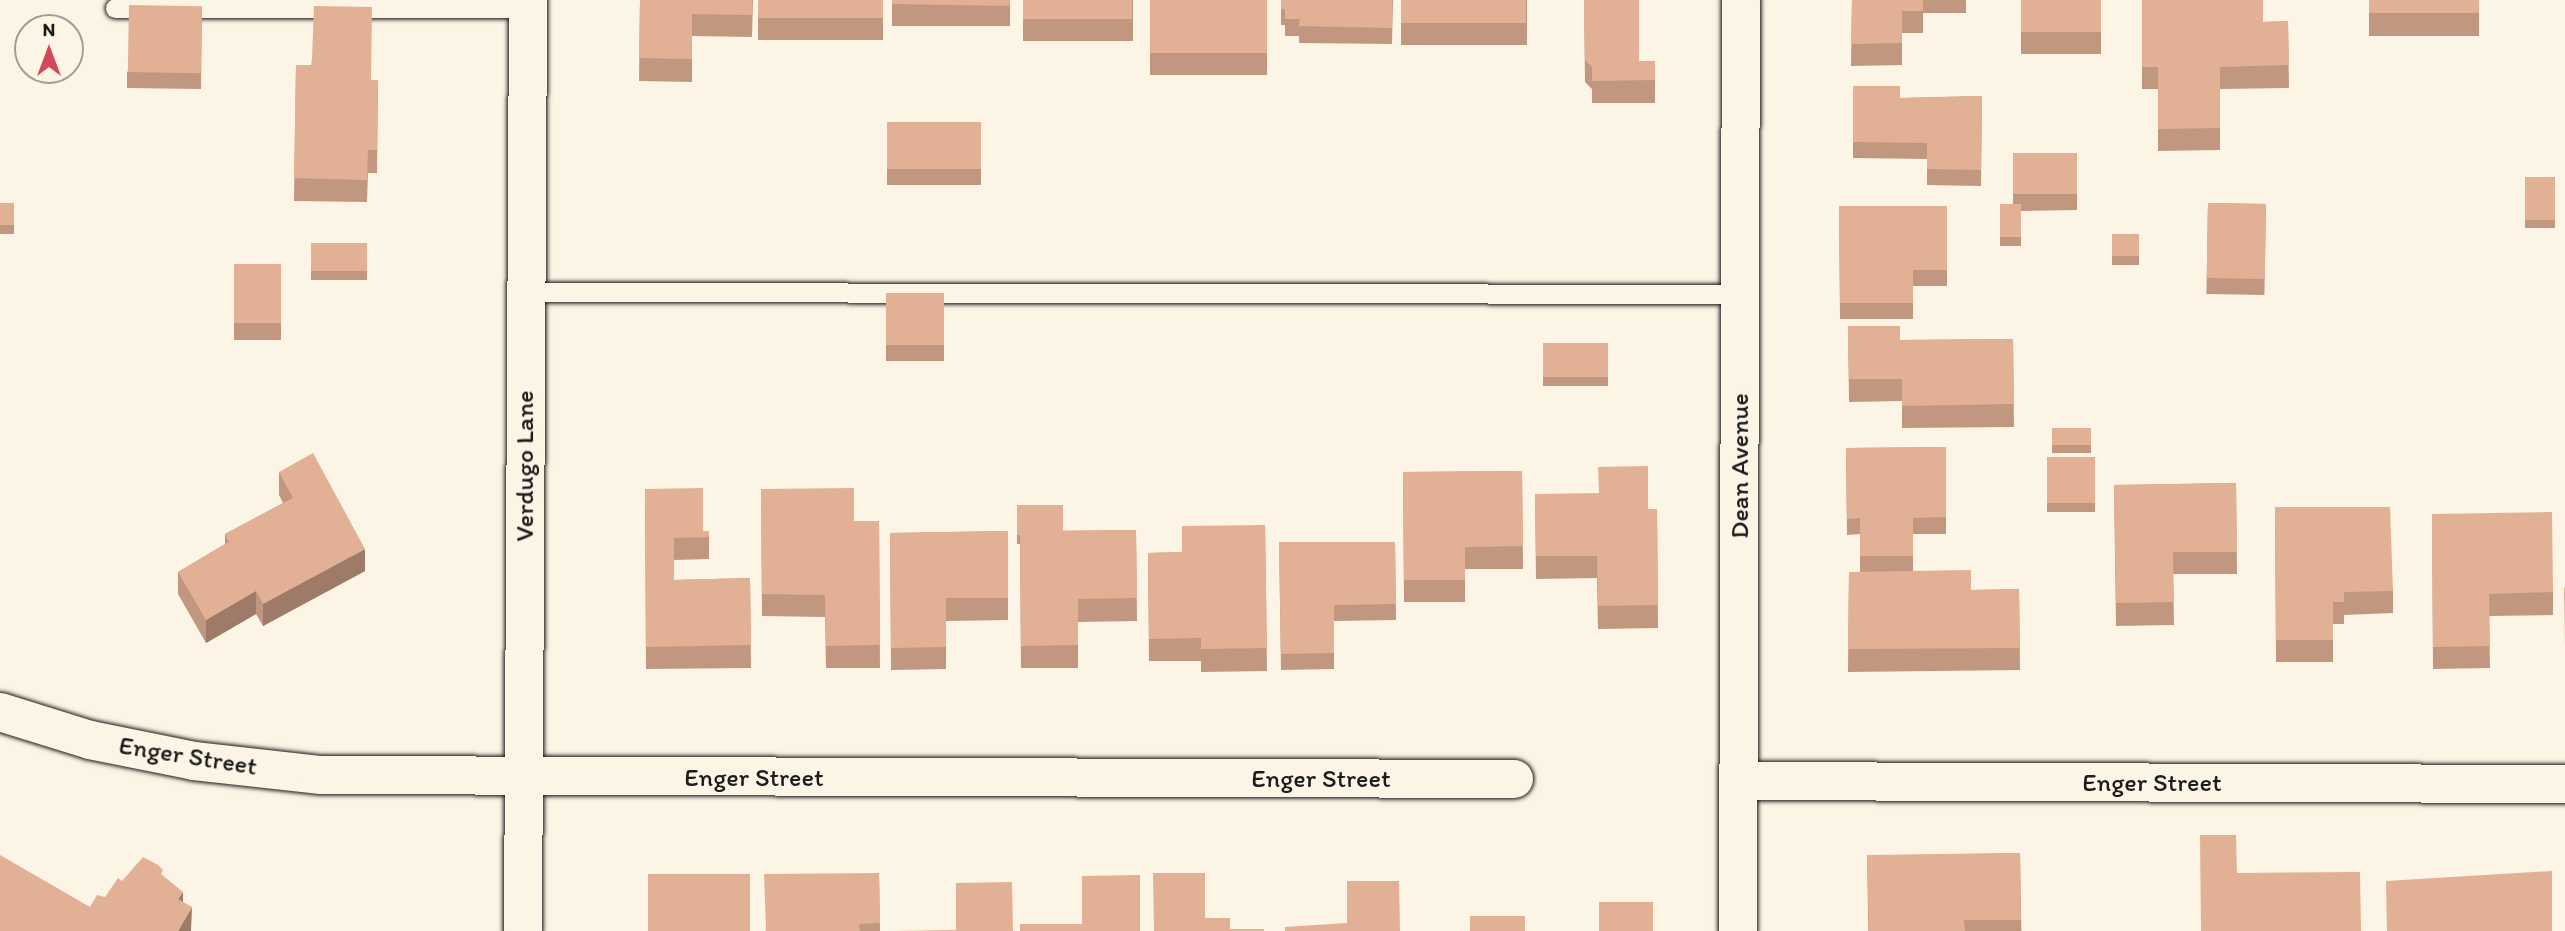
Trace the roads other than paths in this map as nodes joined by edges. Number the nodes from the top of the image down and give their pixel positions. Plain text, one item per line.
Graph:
1 (1741, 0) edge
2 (528, 4) edge
3 (115, 8) dead end
4 (526, 292) junction
5 (1740, 293) junction
6 (0, 712) edge
7 (524, 778) junction
8 (1514, 779) dead end
9 (1738, 781) junction
10 (2565, 784) edge
11 (523, 931) edge
12 (1738, 931) edge

1 - 5 street, Dean Avenue
2 - 3 lane
2 - 4 street, Verdugo Lane
4 - 5 lane
4 - 7 street, Verdugo Lane
5 - 9 street, Dean Avenue
6 - 7 street, Enger Street
7 - 8 street, Enger Street
7 - 11 street, Verdugo Lane
9 - 10 street, Enger Street
9 - 12 street, Dean Avenue

